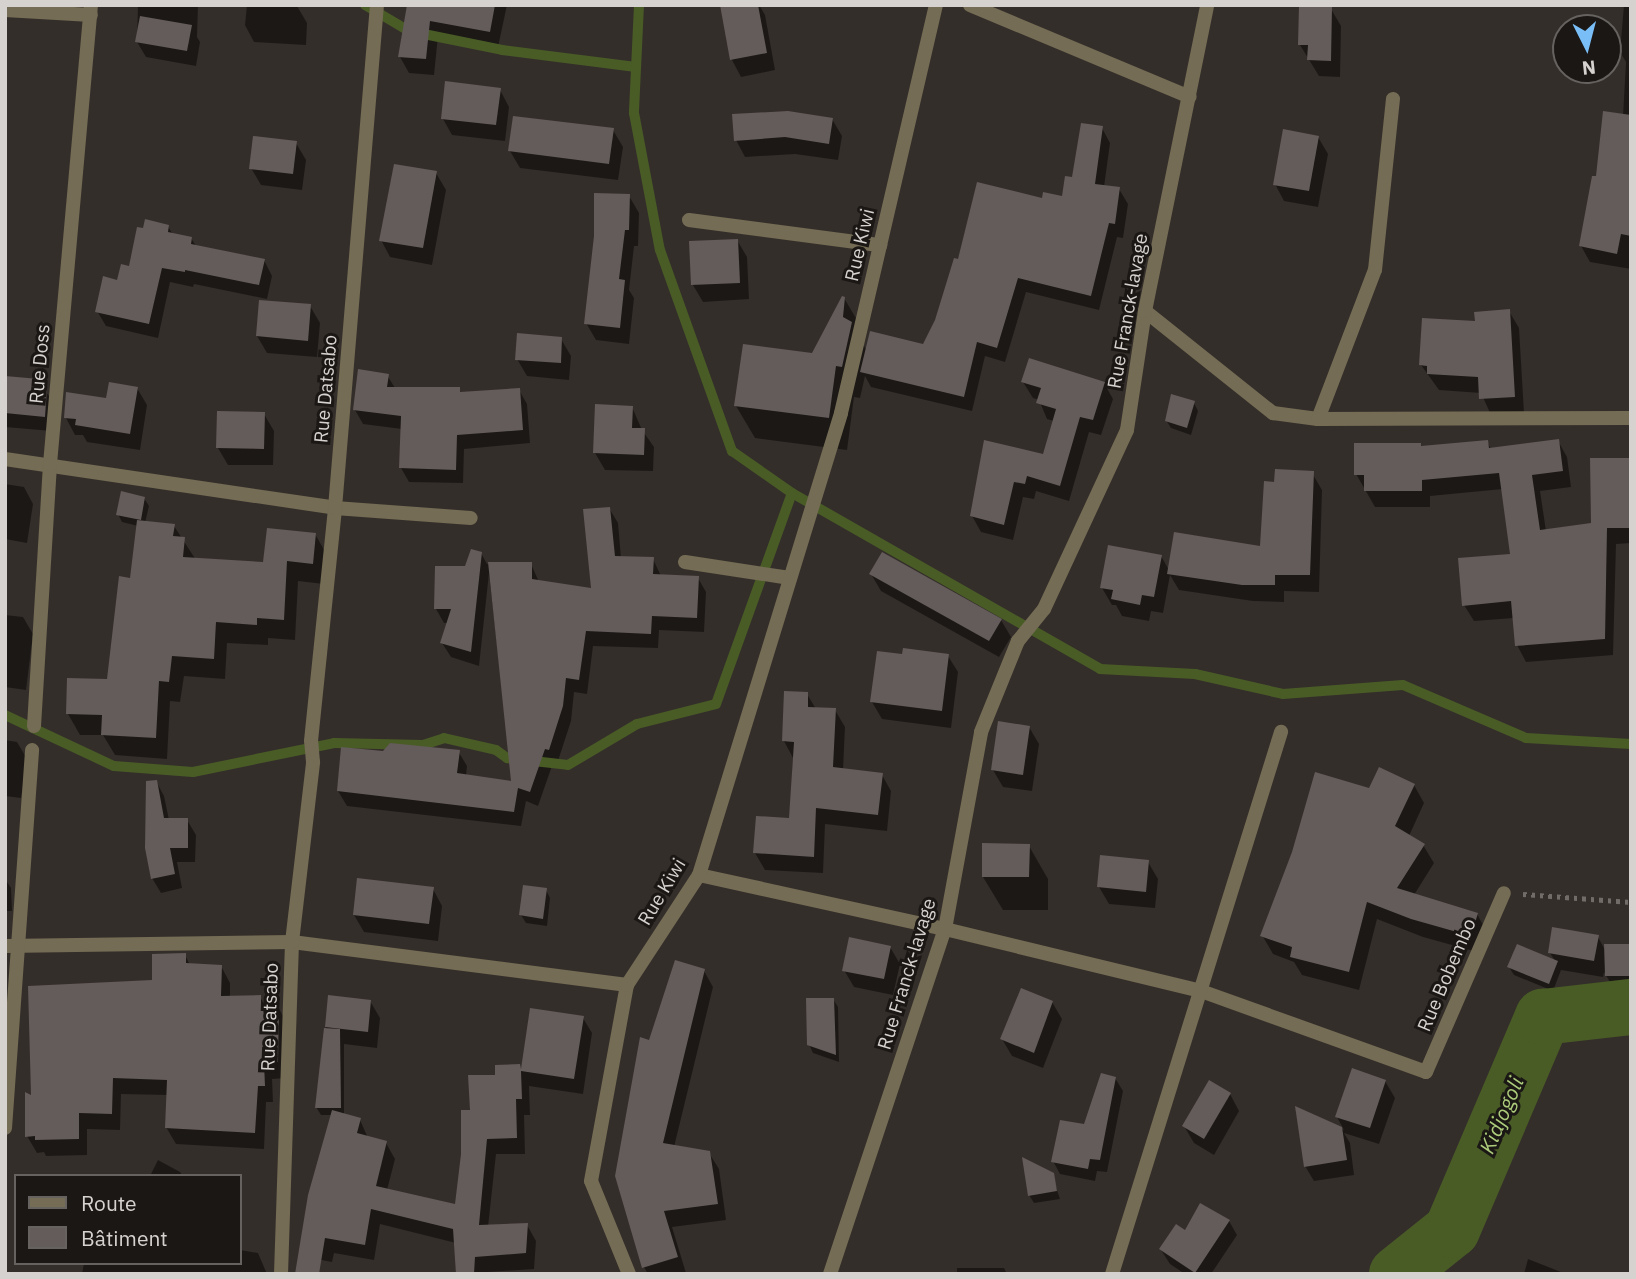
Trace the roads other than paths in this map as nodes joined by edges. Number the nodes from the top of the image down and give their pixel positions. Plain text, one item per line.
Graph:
1 (377, 5) edge
2 (936, 5) edge
3 (970, 5) edge
4 (1207, 5) edge
5 (5, 10) edge
6 (91, 10) edge
7 (1190, 97) junction
8 (1393, 99) dead end
9 (689, 220) dead end
10 (880, 245) junction
11 (1145, 311) junction
12 (1631, 418) edge
13 (1318, 419) junction
14 (5, 459) edge
15 (50, 464) junction
16 (335, 508) junction
17 (471, 517) dead end
18 (685, 562) dead end
19 (790, 578) junction
20 (34, 726) dead end
21 (1281, 732) dead end
22 (32, 750) dead end
23 (699, 875) junction
24 (1504, 893) road end
25 (945, 929) junction
26 (292, 942) junction
27 (12, 945) edge
28 (627, 985) junction
29 (1201, 991) junction
30 (5, 1128) edge
31 (281, 1274) edge
32 (629, 1274) edge
33 (830, 1274) edge
34 (1112, 1274) edge

1 - 16 street, Rue Datsabo
2 - 10 street, Rue Kiwi
3 - 7 street
4 - 7 street, Rue Franck-lavage
5 - 6 street
6 - 15 street, Rue Doss
7 - 11 street, Rue Franck-lavage
8 - 13 street
9 - 10 street
10 - 19 street, Rue Kiwi
11 - 13 street
11 - 25 street, Rue Franck-lavage
12 - 13 street
14 - 15 street
15 - 16 street
15 - 20 street, Rue Doss
16 - 17 street
16 - 26 street, Rue Datsabo
18 - 19 street
19 - 23 street, Rue Kiwi
21 - 29 street
22 - 27 street
23 - 25 street
23 - 28 street, Rue Kiwi
24 - 29 street, Rue Bobembo
25 - 29 street
25 - 33 street, Rue Franck-lavage
26 - 27 street
26 - 28 street
26 - 31 street, Rue Datsabo
27 - 30 street
28 - 32 street, Rue Kiwi
29 - 34 street

